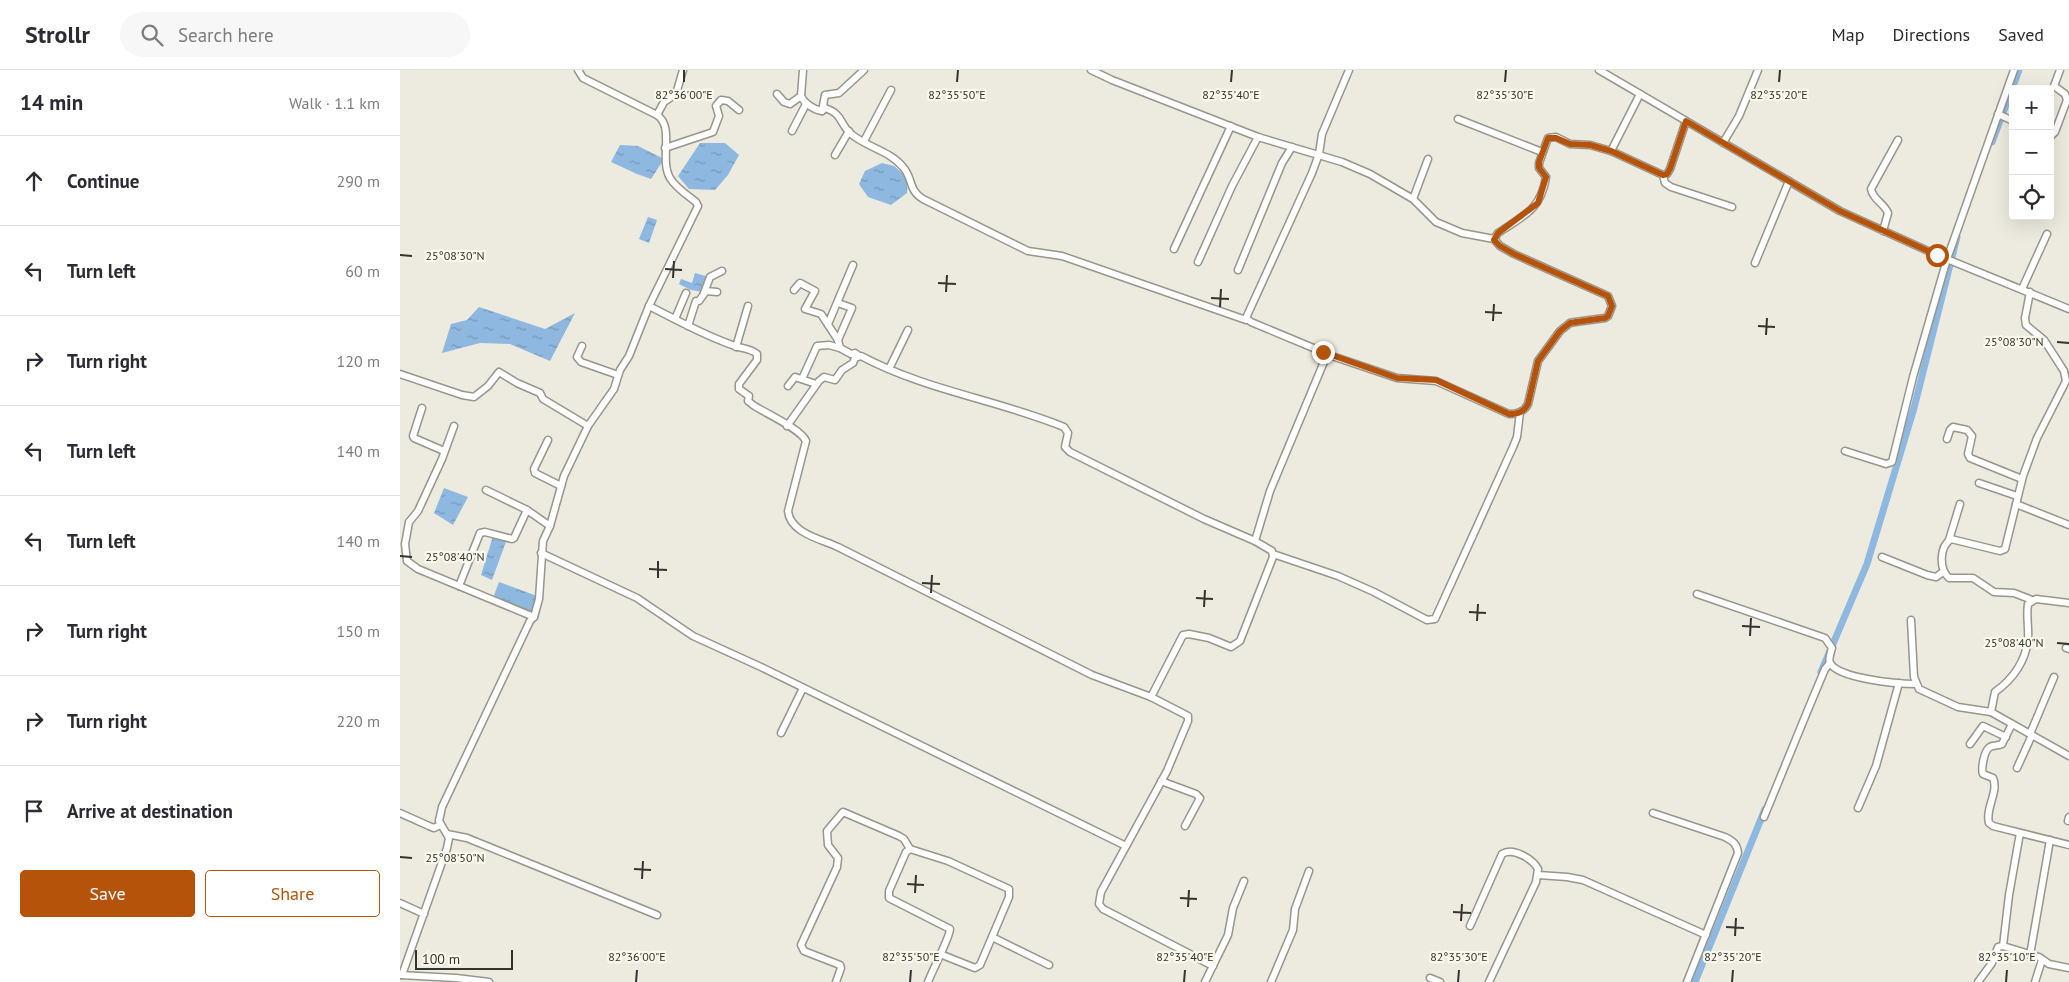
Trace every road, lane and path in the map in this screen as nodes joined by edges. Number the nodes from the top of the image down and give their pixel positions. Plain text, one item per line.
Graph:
1 (578, 70) edge
2 (683, 70) edge
3 (803, 70) edge
4 (864, 70) edge
5 (1091, 70) edge
6 (1349, 70) edge
7 (1599, 70) edge
8 (1758, 70) edge
9 (2014, 70) edge
10 (2060, 70) edge
11 (891, 90) dead end
12 (777, 94) dead end
13 (1640, 94) junction
14 (801, 96) junction
15 (806, 104) junction
16 (739, 110) dead end
17 (822, 111) junction
18 (657, 115) junction
19 (2001, 116) junction
20 (1458, 119) dead end
21 (2009, 119) edge
22 (1686, 121) junction
23 (1232, 126) junction
24 (792, 131) dead end
25 (848, 132) junction
26 (2054, 133) edge
27 (1258, 137) junction
28 (1898, 140) dead end
29 (864, 141) junction
30 (1723, 143) junction
31 (1292, 147) junction
32 (666, 148) junction
33 (1611, 151) junction
34 (1542, 152) junction
35 (1319, 154) junction
36 (835, 155) dead end
37 (1428, 159) dead end
38 (1663, 175) junction
39 (1789, 181) junction
40 (1413, 199) junction
41 (1732, 207) dead end
42 (1883, 231) junction
43 (2047, 234) dead end
44 (1494, 240) junction
45 (1174, 249) dead end
46 (1950, 260) junction
47 (1198, 262) dead end
48 (1755, 263) dead end
49 (853, 265) dead end
50 (1238, 270) dead end
51 (722, 271) dead end
52 (794, 290) dead end
53 (2022, 290) junction
54 (717, 292) dead end
55 (2030, 292) junction
56 (686, 293) dead end
57 (704, 293) junction
58 (838, 303) junction
59 (649, 306) junction
60 (748, 306) dead end
61 (2069, 308) edge
62 (675, 319) junction
63 (1246, 320) junction
64 (828, 324) junction
65 (688, 326) junction
66 (908, 330) dead end
67 (838, 340) junction
68 (582, 346) dead end
69 (736, 347) junction
70 (840, 348) junction
71 (1326, 354) junction
72 (859, 356) junction
73 (889, 369) junction
74 (400, 374) edge
75 (618, 375) junction
76 (802, 379) junction
77 (2067, 382) edge
78 (816, 384) junction
79 (788, 386) dead end
80 (422, 408) dead end
81 (1520, 412) junction
82 (454, 426) dead end
83 (588, 426) junction
84 (787, 426) junction
85 (1947, 439) dead end
86 (548, 440) dead end
87 (444, 451) junction
88 (1845, 451) dead end
89 (2022, 479) junction
90 (1979, 483) dead end
91 (561, 486) junction
92 (486, 490) dead end
93 (2017, 496) junction
94 (1960, 504) dead end
95 (2016, 504) junction
96 (528, 510) junction
97 (2069, 525) edge
98 (550, 526) junction
99 (1949, 540) junction
100 (1255, 541) junction
101 (541, 553) junction
102 (1273, 554) junction
103 (1882, 558) dead end
104 (1943, 572) junction
105 (459, 586) junction
106 (1697, 594) dead end
107 (2032, 600) junction
108 (2069, 603) edge
109 (534, 617) junction
110 (1911, 620) dead end
111 (1830, 663) junction
112 (2054, 677) dead end
113 (1899, 684) junction
114 (1916, 684) junction
115 (803, 688) junction
116 (1151, 697) junction
117 (1991, 712) junction
118 (2012, 724) junction
119 (781, 733) dead end
120 (2031, 734) junction
121 (2006, 737) junction
122 (1970, 744) dead end
123 (2069, 756) edge
124 (2017, 768) dead end
125 (1161, 782) junction
126 (1858, 808) dead end
127 (1653, 812) dead end
128 (400, 813) edge
129 (1764, 816) dead end
130 (440, 825) junction
131 (1186, 826) dead end
132 (2020, 833) junction
133 (447, 834) junction
134 (2050, 840) junction
135 (2069, 845) edge
136 (1126, 846) junction
137 (910, 849) junction
138 (1309, 871) dead end
139 (1538, 875) junction
140 (1244, 881) dead end
141 (400, 903) edge
142 (424, 914) junction
143 (657, 914) dead end
144 (1470, 926) dead end
145 (1706, 934) junction
146 (992, 937) junction
147 (2002, 946) junction
148 (940, 954) junction
149 (2030, 954) junction
150 (2042, 960) junction
151 (1049, 964) dead end
152 (1213, 966) junction
153 (2069, 967) edge
154 (401, 975) edge
155 (1430, 978) dead end
156 (456, 980) edge
157 (489, 982) edge
158 (836, 982) edge
159 (928, 982) edge
160 (1205, 982) edge
161 (1271, 982) edge
162 (1440, 982) edge
163 (1490, 982) edge
164 (1688, 982) edge
165 (1978, 982) edge
166 (2035, 982) edge

1 - 18 street
2 - 18 street
3 - 14 street
4 - 17 street
5 - 23 street
6 - 35 street
7 - 13 street
8 - 30 street
9 - 19 street
10 - 26 street
11 - 29 street
12 - 14 street
13 - 22 street
13 - 33 street
14 - 15 street
15 - 17 street
15 - 24 street
16 - 32 street
17 - 25 street
18 - 32 street
19 - 21 street
19 - 46 street
20 - 34 street
22 - 30 street
22 - 38 street
23 - 27 street
23 - 45 street
25 - 29 street
25 - 36 street
27 - 31 street
27 - 47 street
28 - 42 street
29 - 63 street
30 - 39 street
31 - 35 street
31 - 50 street
32 - 59 street
33 - 34 street
33 - 38 street
34 - 44 street
35 - 40 street
35 - 63 street
37 - 40 street
38 - 41 street
39 - 42 street
39 - 48 street
40 - 44 street
42 - 46 street
43 - 53 street
44 - 81 street
46 - 53 street
46 - 88 street
49 - 58 street
51 - 57 street
52 - 64 street
53 - 55 street
54 - 57 street
55 - 61 street
55 - 77 street
56 - 62 street
57 - 65 street
58 - 64 street
58 - 67 street
59 - 62 street
59 - 75 street
60 - 69 street
62 - 65 street
63 - 71 street
64 - 67 street
65 - 69 street
66 - 73 street
67 - 70 street
68 - 75 street
69 - 84 street
70 - 72 street
70 - 76 street
71 - 81 street
71 - 100 street
72 - 73 street
72 - 78 street
73 - 100 street
74 - 83 street
75 - 83 street
76 - 78 street
76 - 79 street
77 - 89 street
78 - 84 street
80 - 87 street
81 - 102 street
82 - 87 street
83 - 91 street
84 - 116 street
85 - 89 street
86 - 91 street
87 - 105 street
89 - 93 street
90 - 93 street
91 - 98 street
92 - 96 street
93 - 95 street
94 - 99 street
95 - 97 street
95 - 99 street
96 - 98 street
96 - 105 street
98 - 101 street
99 - 104 street
100 - 102 street
101 - 109 street
101 - 115 street
102 - 116 street
103 - 104 street
104 - 107 street
105 - 109 street
106 - 111 street
107 - 108 street
107 - 117 street
109 - 130 street
110 - 114 street
111 - 113 street
111 - 129 street
112 - 120 street
113 - 114 street
113 - 126 street
114 - 117 street
115 - 119 street
115 - 136 street
116 - 125 street
117 - 118 street
118 - 120 street
118 - 121 street
120 - 123 street
120 - 124 street
121 - 122 street
121 - 132 street
125 - 131 street
125 - 136 street
127 - 145 street
128 - 130 street
130 - 133 street
132 - 134 street
132 - 147 street
133 - 142 street
133 - 143 street
134 - 135 street
134 - 149 street
136 - 152 street
137 - 146 street
137 - 148 street
137 - 158 street
138 - 161 street
139 - 144 street
139 - 145 street
139 - 163 street
140 - 152 street
141 - 142 street
142 - 154 street
145 - 164 street
146 - 148 street
146 - 151 street
147 - 149 street
147 - 165 street
148 - 159 street
149 - 150 street
150 - 153 street
150 - 166 street
152 - 160 street
154 - 156 street
155 - 162 street
156 - 157 street

